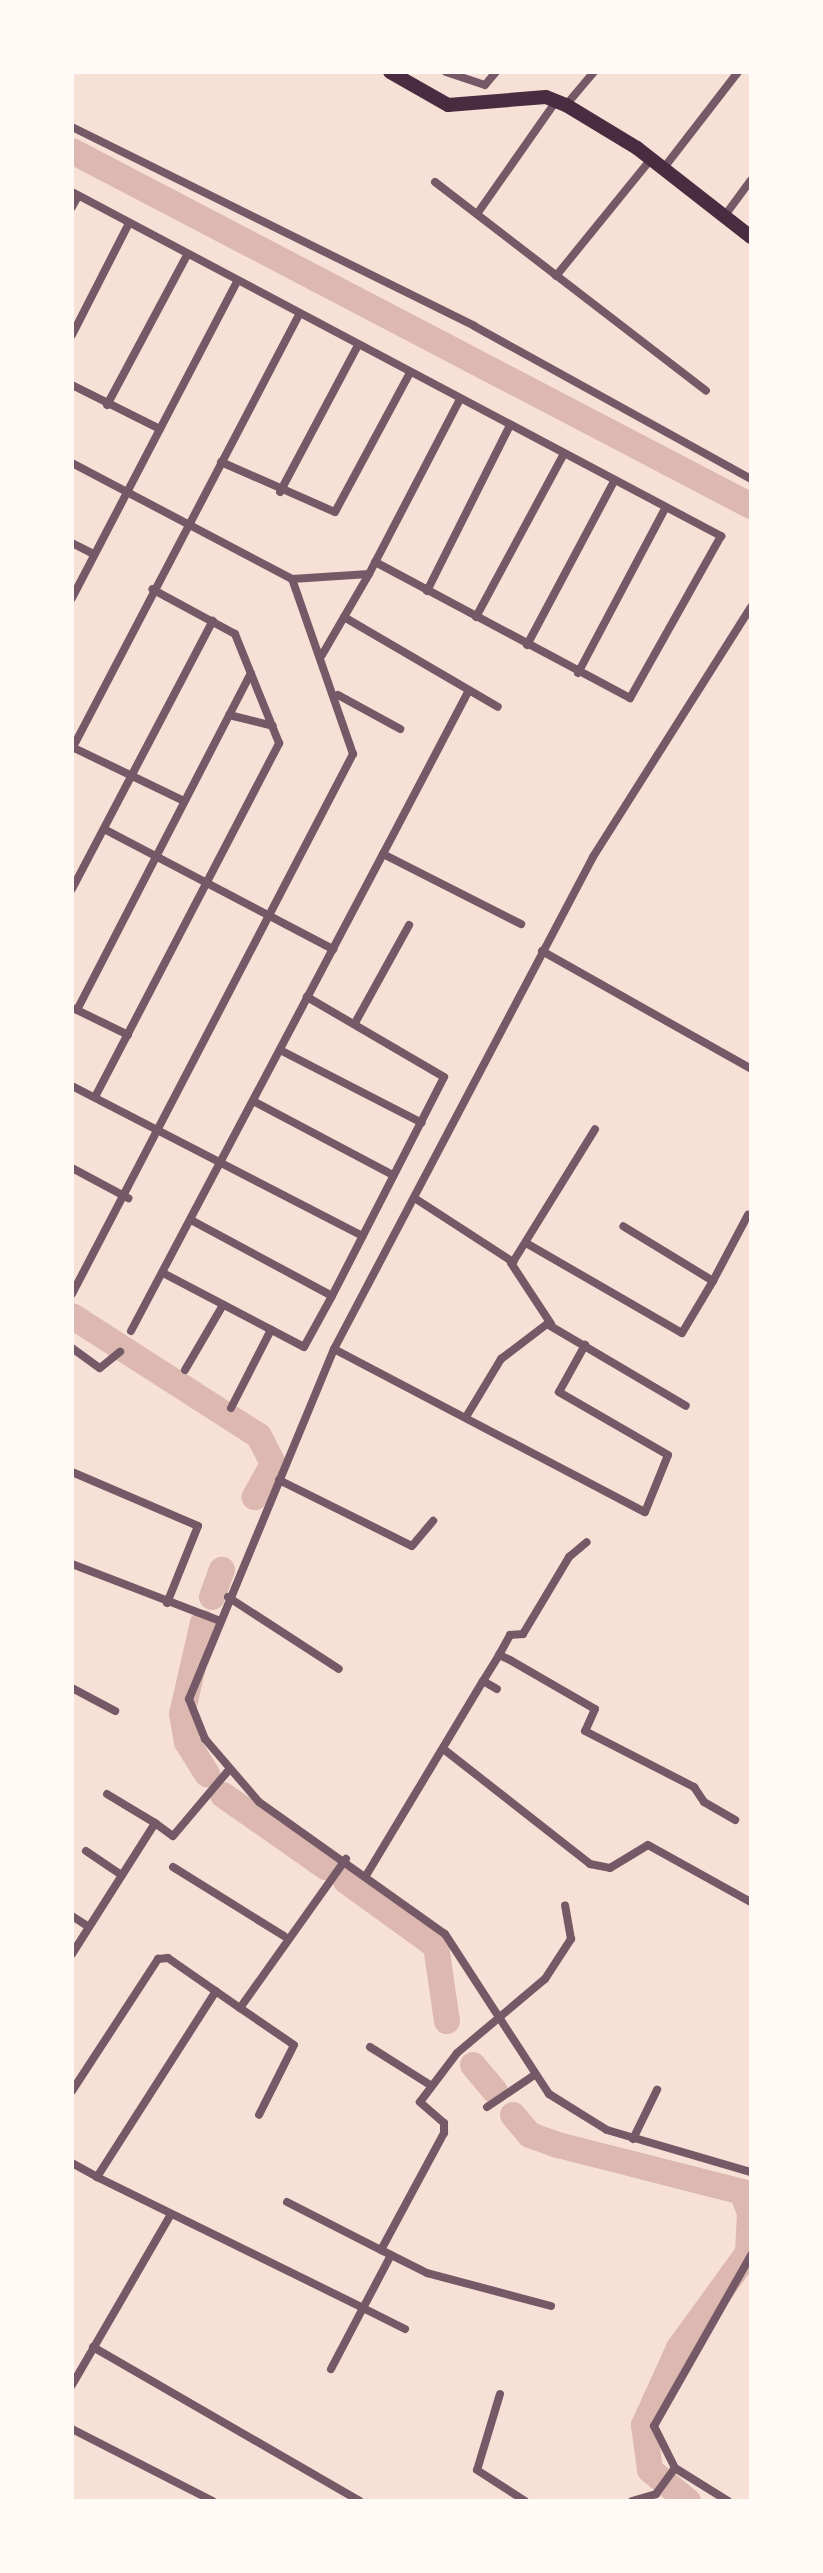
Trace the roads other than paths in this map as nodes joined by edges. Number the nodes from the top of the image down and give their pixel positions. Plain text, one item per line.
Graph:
1 (390, 72) edge
2 (446, 72) edge
3 (496, 72) edge
4 (594, 72) edge
5 (738, 72) edge
6 (561, 103) junction
7 (72, 127) edge
8 (651, 159) junction
9 (663, 169) junction
10 (751, 180) edge
11 (435, 182) dead end
12 (75, 194) edge
13 (72, 207) edge
14 (477, 214) junction
15 (723, 218) junction
16 (129, 223) junction
17 (751, 237) edge
18 (187, 255) junction
19 (556, 276) junction
20 (237, 282) junction
21 (299, 315) junction
22 (72, 335) edge
23 (358, 345) junction
24 (410, 373) junction
25 (72, 385) edge
26 (706, 391) dead end
27 (460, 399) junction
28 (107, 405) junction
29 (509, 427) junction
30 (160, 429) junction
31 (562, 457) junction
32 (221, 462) junction
33 (72, 463) edge
34 (751, 479) edge
35 (613, 483) junction
36 (128, 492) junction
37 (280, 492) junction
38 (665, 509) junction
39 (186, 525) junction
40 (72, 543) edge
41 (94, 554) junction
42 (375, 562) junction
43 (369, 574) junction
44 (292, 579) junction
45 (152, 589) junction
46 (427, 591) junction
47 (72, 598) edge
48 (751, 607) edge
49 (344, 617) junction
50 (476, 617) junction
51 (213, 621) junction
52 (527, 645) junction
53 (322, 655) junction
54 (251, 673) junction
55 (578, 673) junction
56 (469, 690) junction
57 (337, 694) junction
58 (498, 707) dead end
59 (229, 715) junction
60 (273, 726) junction
61 (400, 729) dead end
62 (72, 748) edge
63 (132, 777) junction
64 (184, 801) junction
65 (104, 829) junction
66 (383, 854) junction
67 (155, 855) junction
68 (206, 883) junction
69 (72, 889) edge
70 (270, 916) junction
71 (521, 924) dead end
72 (409, 925) dead end
73 (333, 949) junction
74 (542, 951) junction
75 (307, 997) junction
76 (74, 1008) edge
77 (355, 1023) junction
78 (128, 1035) junction
79 (282, 1051) junction
80 (751, 1069) edge
81 (72, 1086) edge
82 (95, 1097) junction
83 (255, 1102) junction
84 (422, 1123) junction
85 (595, 1129) dead end
86 (161, 1131) junction
87 (223, 1162) junction
88 (72, 1168) edge
89 (393, 1175) junction
90 (128, 1198) junction
91 (416, 1199) junction
92 (748, 1215) dead end
93 (191, 1220) junction
94 (623, 1226) dead end
95 (363, 1236) junction
96 (526, 1243) junction
97 (511, 1263) junction
98 (163, 1273) junction
99 (713, 1281) junction
100 (72, 1294) edge
101 (332, 1296) junction
102 (223, 1305) junction
103 (551, 1324) junction
104 (271, 1330) junction
105 (131, 1331) dead end
106 (585, 1345) junction
107 (72, 1348) edge
108 (334, 1349) junction
109 (120, 1352) dead end
110 (185, 1370) dead end
111 (686, 1406) dead end
112 (231, 1408) dead end
113 (466, 1417) junction
114 (72, 1472) edge
115 (279, 1480) junction
116 (433, 1521) dead end
117 (587, 1542) dead end
118 (72, 1564) edge
119 (228, 1597) junction
120 (167, 1603) junction
121 (218, 1620) junction
122 (499, 1655) junction
123 (339, 1669) dead end
124 (483, 1681) junction
125 (72, 1688) edge
126 (497, 1689) dead end
127 (115, 1711) dead end
128 (446, 1751) junction
129 (227, 1772) junction
130 (107, 1794) dead end
131 (735, 1820) dead end
132 (155, 1823) junction
133 (86, 1851) dead end
134 (346, 1859) junction
135 (173, 1867) dead end
136 (120, 1874) junction
137 (367, 1874) junction
138 (751, 1902) edge
139 (565, 1906) dead end
140 (72, 1916) edge
141 (89, 1927) junction
142 (284, 1936) junction
143 (72, 1954) edge
144 (216, 1991) junction
145 (240, 2008) junction
146 (498, 2025) junction
147 (370, 2047) dead end
148 (533, 2076) junction
149 (430, 2085) junction
150 (657, 2090) dead end
151 (72, 2091) edge
152 (487, 2107) dead end
153 (259, 2115) dead end
154 (633, 2139) junction
155 (72, 2163) edge
156 (751, 2172) edge
157 (97, 2177) junction
158 (287, 2202) dead end
159 (170, 2216) junction
160 (381, 2250) junction
161 (391, 2255) junction
162 (751, 2255) edge
163 (551, 2306) dead end
164 (363, 2308) junction
165 (405, 2329) dead end
166 (93, 2347) junction
167 (331, 2369) dead end
168 (72, 2385) edge
169 (500, 2394) dead end
170 (72, 2429) edge
171 (675, 2468) junction
172 (213, 2501) edge
173 (360, 2501) edge
174 (525, 2501) edge
175 (632, 2501) edge
176 (728, 2501) edge

1 - 6 main road
2 - 3 street
4 - 6 street
5 - 9 street
6 - 8 main road
6 - 14 street
7 - 34 street
8 - 9 main road
8 - 19 street
9 - 15 main road
10 - 15 street
11 - 14 street
12 - 13 street
12 - 16 street
14 - 19 street
15 - 17 main road
16 - 18 street
16 - 22 street
18 - 20 street
18 - 28 street
19 - 26 street
20 - 21 street
20 - 30 street
21 - 23 street
21 - 32 street
23 - 24 street
23 - 37 street
24 - 27 street
24 - 37 street
25 - 28 street
27 - 29 street
27 - 42 street
28 - 30 street
29 - 31 street
29 - 46 street
30 - 36 street
31 - 35 street
31 - 50 street
32 - 37 street
32 - 39 street
33 - 36 street
35 - 38 street
35 - 52 street
36 - 39 street
36 - 41 street
38 - 55 street
38 - 55 street
39 - 44 street
39 - 45 street
40 - 41 street
41 - 47 street
42 - 43 street
42 - 46 street
43 - 44 street
43 - 49 street
44 - 53 street
45 - 51 street
45 - 62 street
46 - 50 street
48 - 74 street
49 - 53 street
49 - 56 street
50 - 52 street
51 - 54 street
51 - 63 street
52 - 55 street
53 - 57 street
54 - 59 street
54 - 60 street
56 - 58 street
56 - 66 street
57 - 61 street
57 - 70 street
59 - 60 street
59 - 64 street
60 - 68 street
62 - 63 street
63 - 64 street
63 - 65 street
64 - 67 street
65 - 67 street
65 - 69 street
66 - 71 street
66 - 73 street
67 - 68 street
67 - 76 street
68 - 70 street
68 - 78 street
70 - 73 street
70 - 86 street
72 - 77 street
73 - 75 street
74 - 80 street
74 - 91 street
75 - 77 street
75 - 79 street
76 - 78 street
77 - 84 street
78 - 82 street
79 - 83 street
79 - 84 street
81 - 82 street
82 - 86 street
83 - 87 street
83 - 89 street
84 - 89 street
85 - 96 street
86 - 87 street
86 - 90 street
87 - 93 street
87 - 95 street
88 - 90 street
89 - 95 street
90 - 100 street
91 - 97 street
91 - 108 street
92 - 99 street
93 - 98 street
93 - 101 street
94 - 99 street
95 - 101 street
96 - 97 street
96 - 99 street
97 - 103 street
98 - 102 street
98 - 105 street
101 - 104 street
102 - 104 street
102 - 110 street
103 - 106 street
103 - 113 street
104 - 112 street
106 - 111 street
106 - 113 street
107 - 109 street
108 - 113 street
108 - 115 street
114 - 120 street
115 - 116 street
115 - 119 street
117 - 122 street
118 - 120 street
119 - 121 street
119 - 123 street
120 - 121 street
121 - 129 street
122 - 124 street
122 - 131 street
124 - 126 street
124 - 128 street
125 - 127 street
128 - 137 street
128 - 138 street
129 - 132 street
129 - 134 street
130 - 132 street
132 - 136 street
133 - 136 street
134 - 137 street
134 - 142 street
135 - 142 street
136 - 141 street
137 - 146 street
139 - 146 street
140 - 141 street
141 - 143 street
142 - 145 street
144 - 145 street
144 - 151 street
144 - 157 street
145 - 153 street
146 - 148 street
146 - 149 street
147 - 149 street
148 - 152 street
148 - 154 street
149 - 160 street
150 - 154 street
154 - 156 street
155 - 157 street
157 - 159 street
158 - 160 street
159 - 164 street
159 - 166 street
160 - 161 street
161 - 163 street
161 - 164 street
162 - 171 street
164 - 165 street
164 - 167 street
166 - 168 street
166 - 173 street
169 - 174 street
170 - 172 street
171 - 175 street
171 - 176 street

